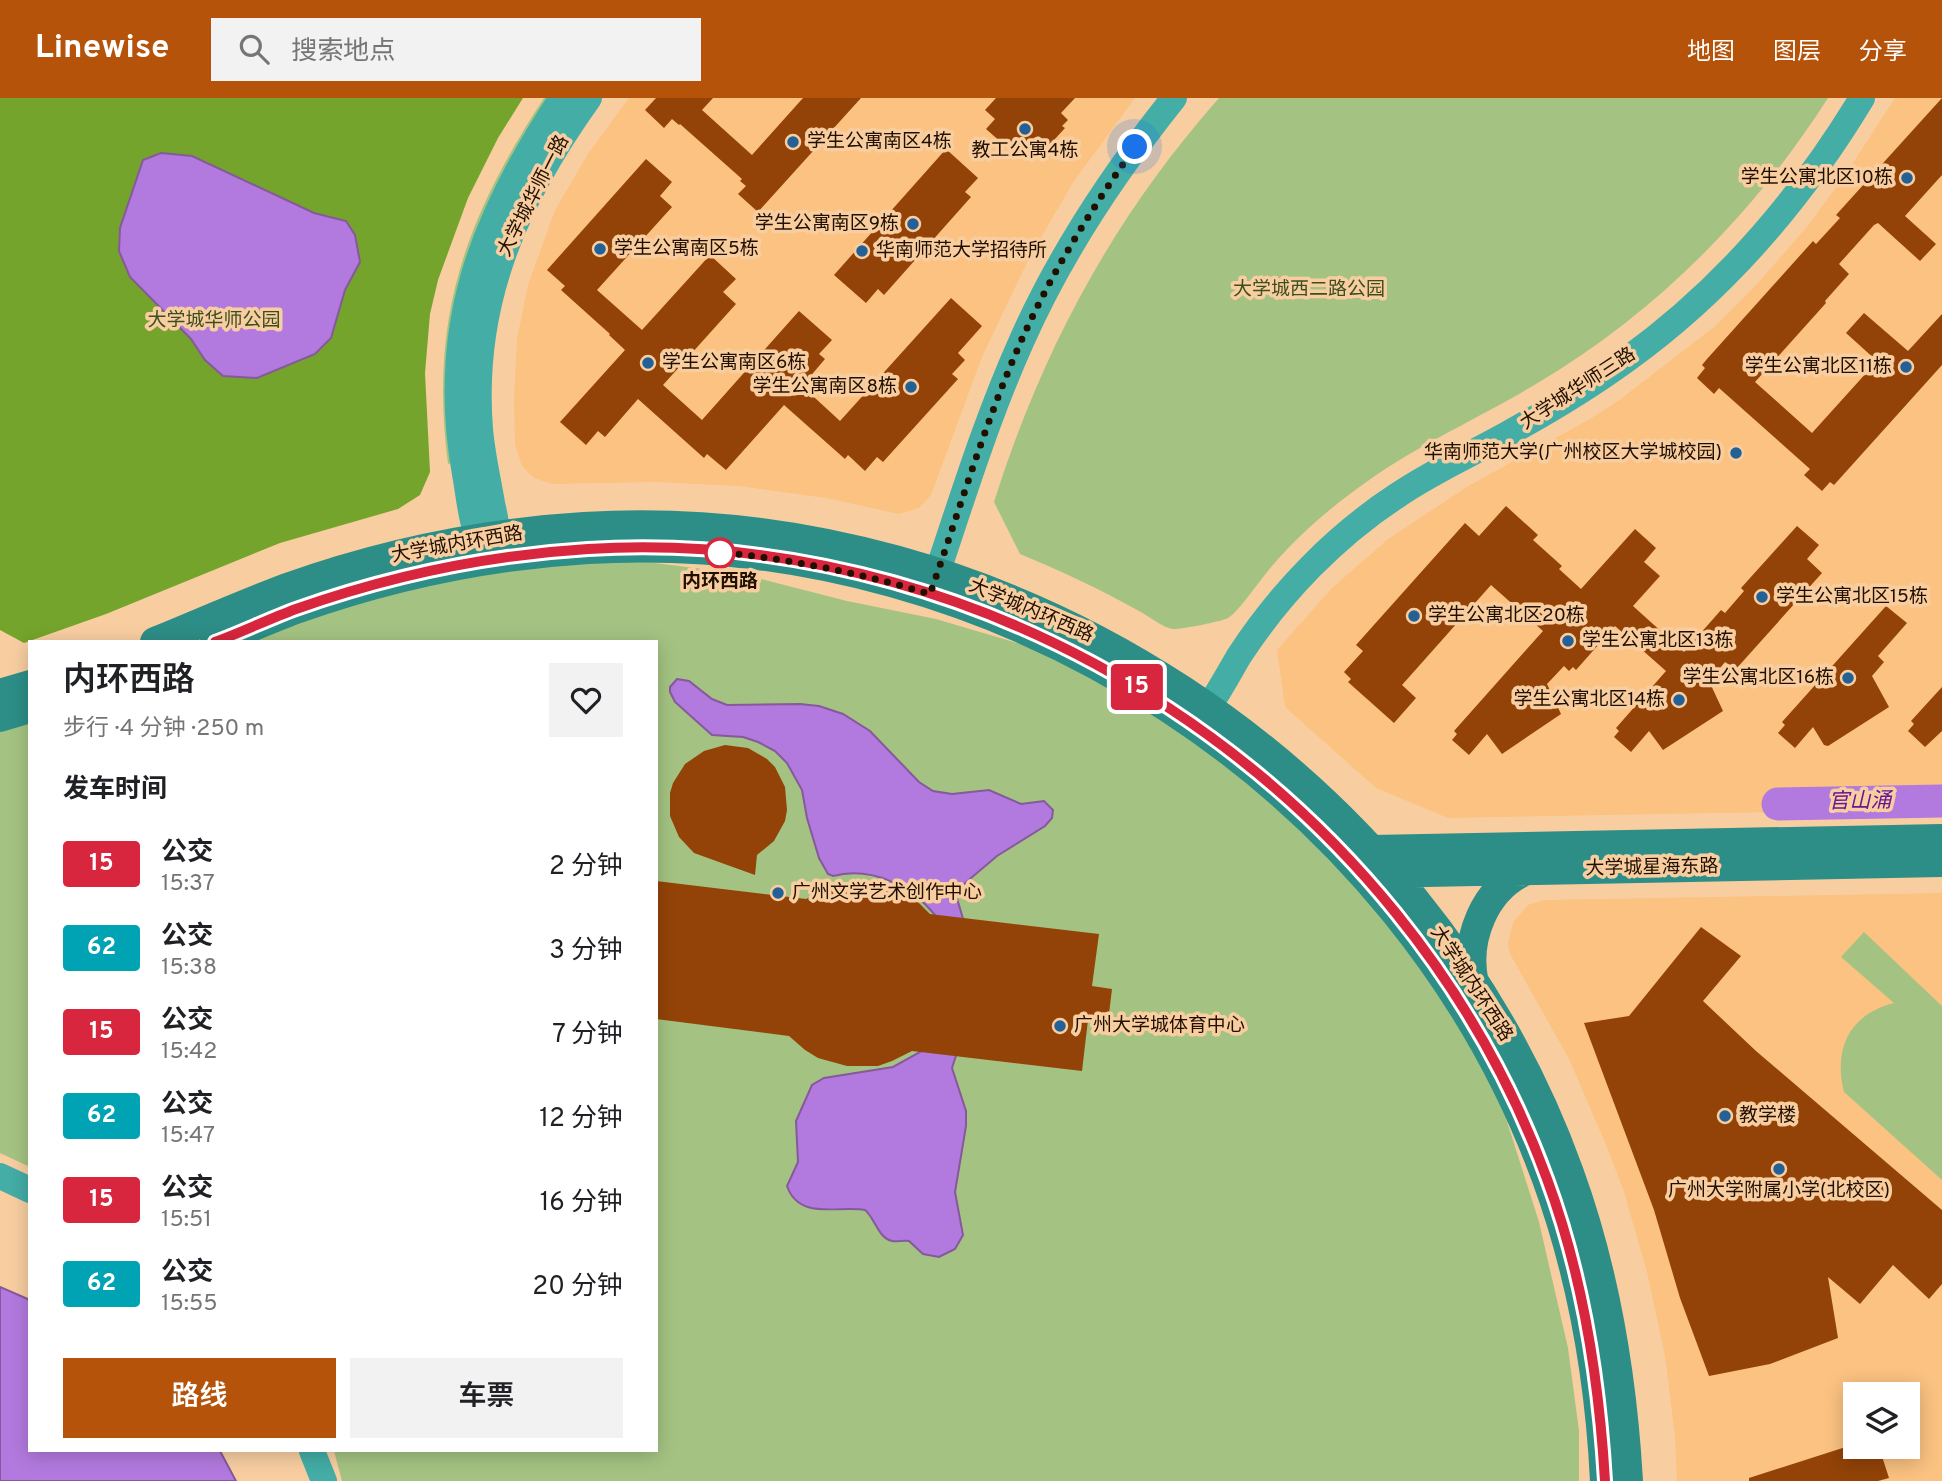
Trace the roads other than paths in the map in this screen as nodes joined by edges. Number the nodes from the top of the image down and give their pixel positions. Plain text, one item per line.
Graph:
1 (562, 98) edge
2 (589, 98) edge
3 (1174, 98) edge
4 (1862, 98) edge
5 (489, 545) junction
6 (934, 583) junction
7 (160, 640) edge
8 (220, 640) edge
9 (0, 683) edge
10 (28, 685) edge
11 (28, 686) edge
12 (0, 695) edge
13 (1209, 706) junction
14 (28, 709) edge
15 (0, 717) edge
16 (1942, 839) edge
17 (1942, 862) edge
18 (1375, 865) junction
19 (1527, 870) junction
20 (1475, 984) junction
21 (0, 1176) edge
22 (28, 1189) edge
23 (312, 1452) edge
24 (324, 1481) edge
25 (1605, 1481) edge
26 (1628, 1481) edge

1 - 5 street, 大学城华师一路
2 - 5 street, 大学城华师一路
3 - 6 street
4 - 13 street, 大学城华师三路
5 - 6 main road, 大学城内环西路
5 - 7 main road, 大学城内环西路
5 - 8 main road, 大学城内环西路
6 - 13 main road, 大学城内环西路
6 - 18 main road, 大学城内环西路
9 - 10 main road
11 - 12 main road
13 - 18 main road, 大学城内环西路
14 - 15 main road
16 - 18 main road, 大学城星海东路
17 - 19 main road, 大学城星海东路
18 - 19 main road, 大学城星海东路
18 - 20 main road, 大学城内环西路
18 - 25 main road, 大学城内环西路
19 - 20 main road
20 - 26 main road, 大学城内环西路
21 - 22 street
23 - 24 street

